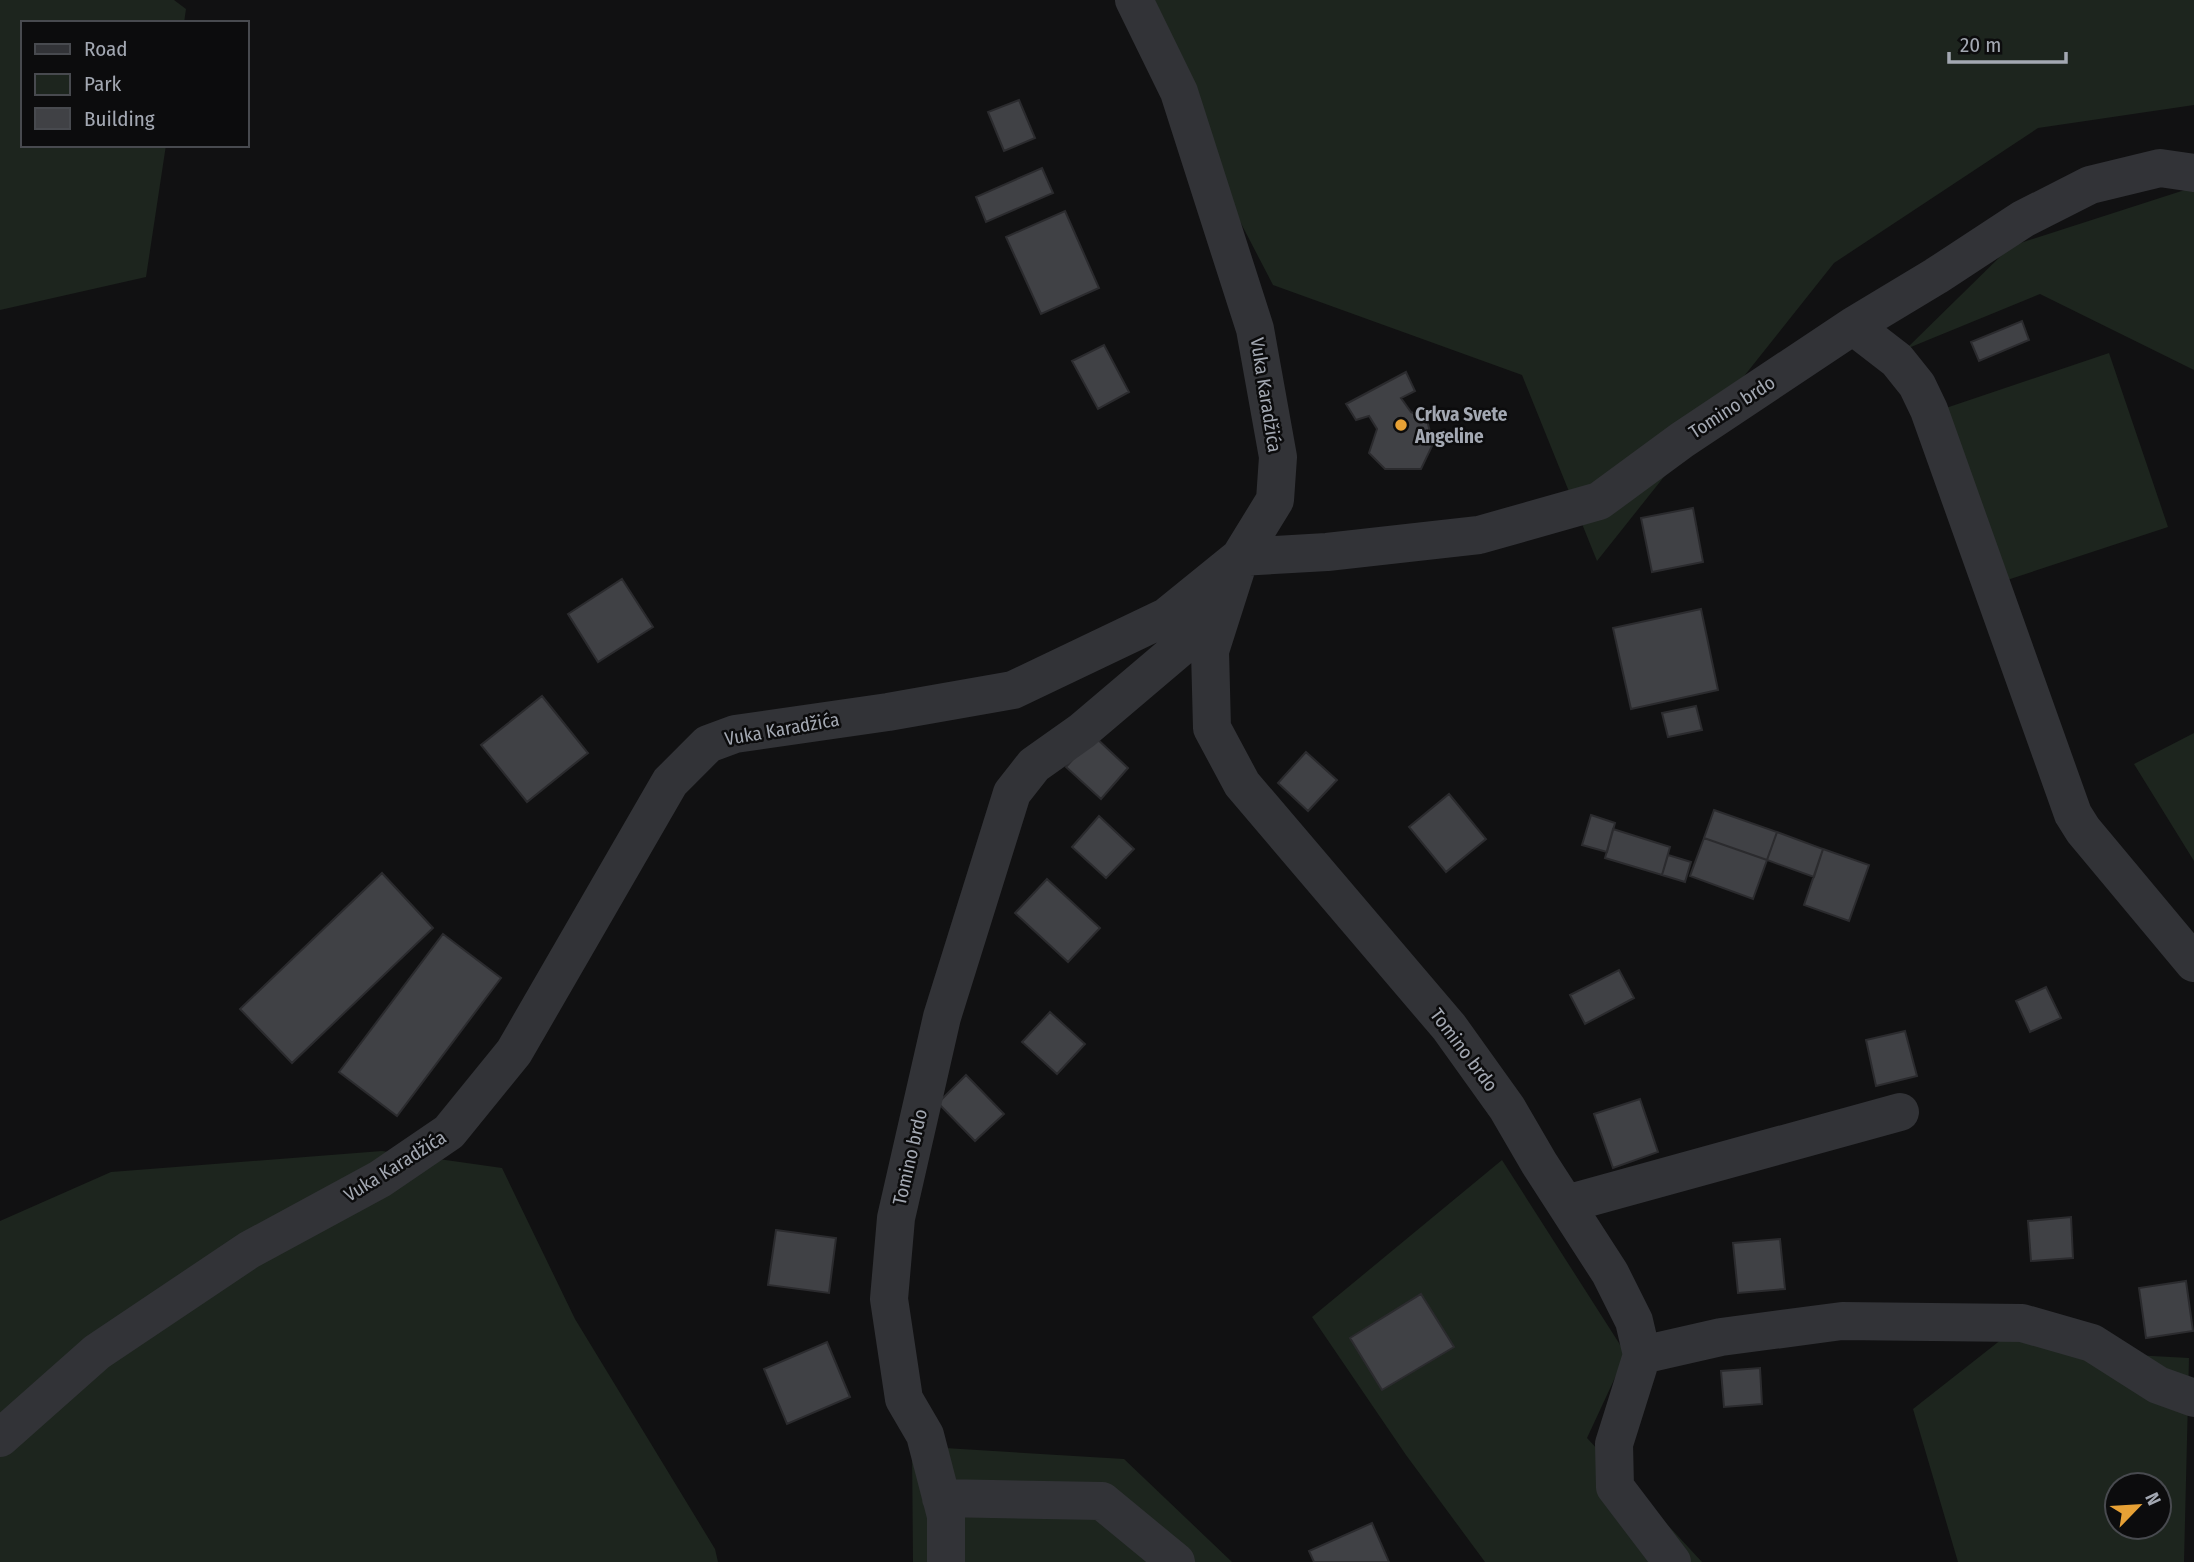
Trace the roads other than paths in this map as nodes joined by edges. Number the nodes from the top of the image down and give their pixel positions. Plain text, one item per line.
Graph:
1 (1135, 0) edge
2 (2194, 173) edge
3 (1853, 327) junction
4 (1240, 557) junction
5 (2194, 963) edge
6 (1900, 1112) dead end
7 (1566, 1204) junction
8 (1642, 1356) junction
9 (2194, 1398) edge
10 (0, 1438) edge
11 (941, 1498) junction
12 (946, 1562) edge
13 (1176, 1562) edge
14 (1672, 1562) edge

1 - 4 street, Vuka Karadžića
2 - 3 street, Tomino brdo
3 - 4 street, Tomino brdo
3 - 5 street
4 - 7 street, Tomino brdo
4 - 10 street, Vuka Karadžića
4 - 11 street, Tomino brdo
6 - 7 street
7 - 8 street, Tomino brdo
8 - 9 street
8 - 14 street
11 - 12 street, Tomino brdo
11 - 13 street

